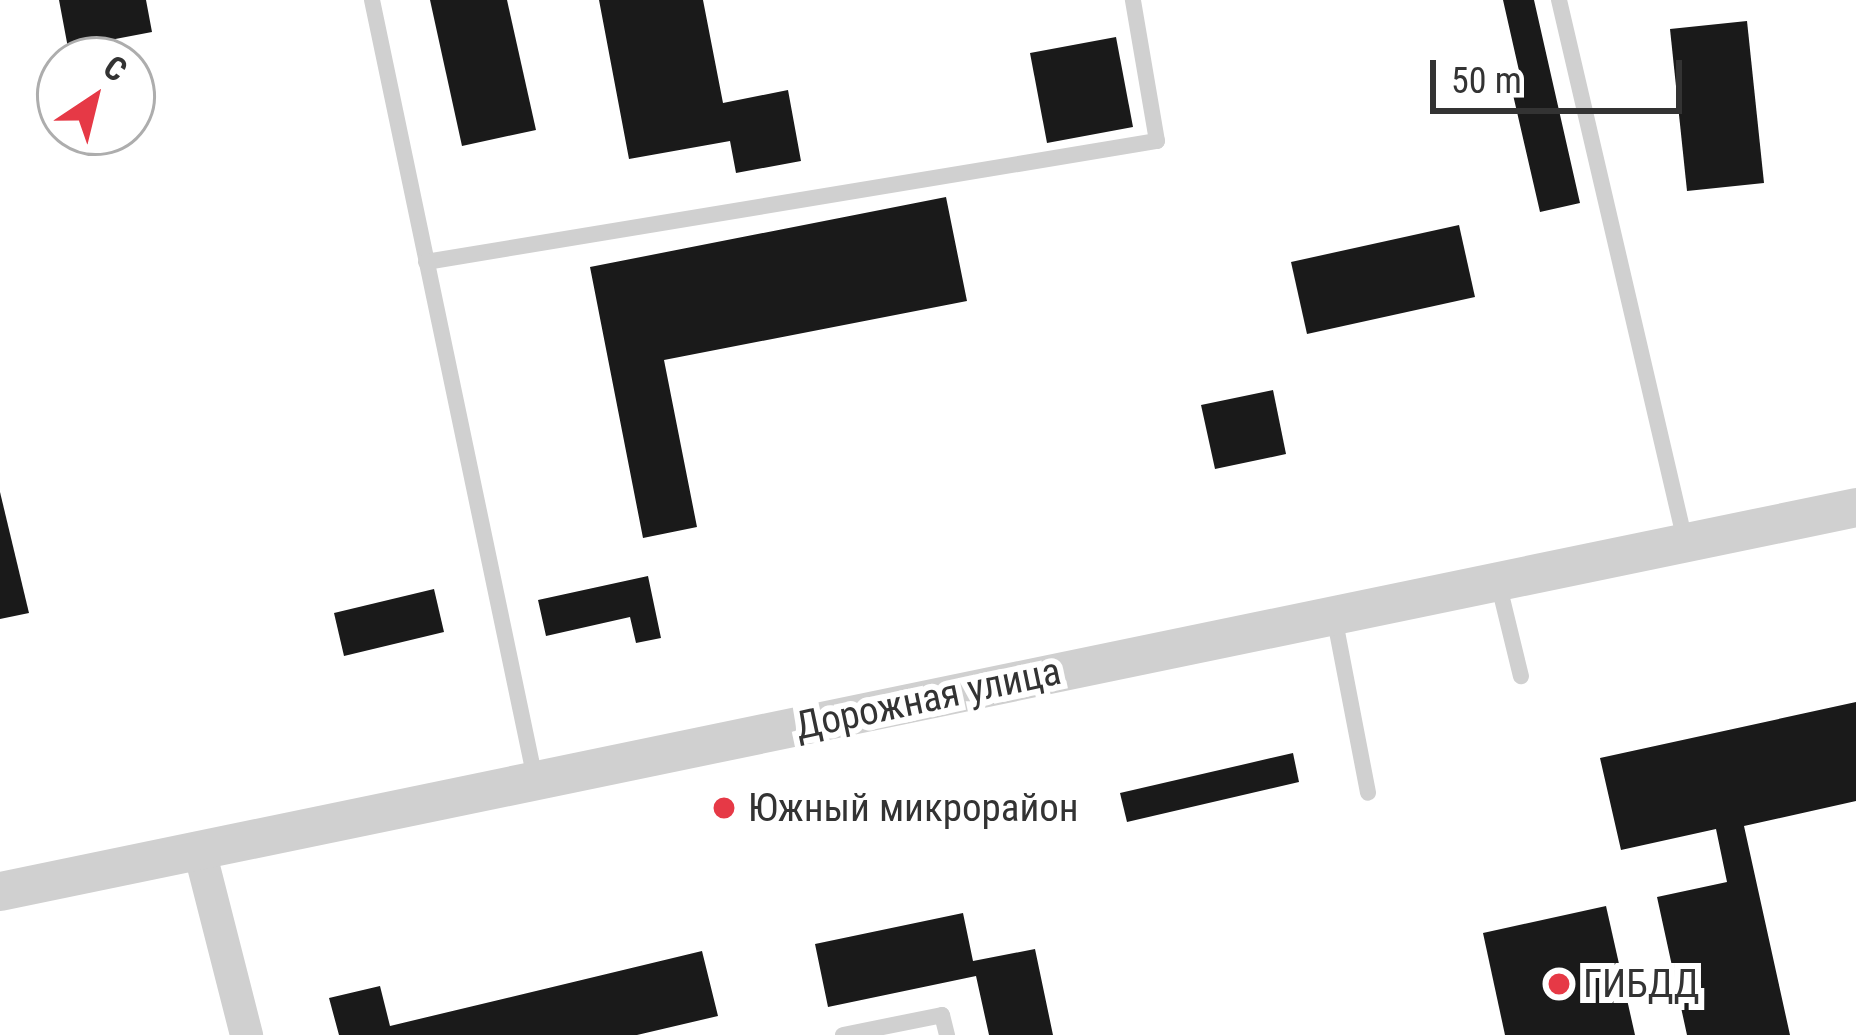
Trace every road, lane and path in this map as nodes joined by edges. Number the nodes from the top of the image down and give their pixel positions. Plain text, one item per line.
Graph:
1 (371, 0) edge
2 (1133, 0) edge
3 (1559, 0) edge
4 (426, 262) junction
5 (1856, 507) edge
6 (1685, 542) junction
7 (1498, 581) junction
8 (1334, 615) junction
9 (1521, 676) dead end
10 (535, 780) junction
11 (1368, 793) dead end
12 (199, 850) junction
13 (0, 891) edge
14 (246, 1035) edge
15 (843, 1035) edge
16 (946, 1035) edge

1 - 4 lane
2 - 4 lane
3 - 6 lane
4 - 10 lane
5 - 6 street, Дорожная улица
6 - 7 street, Дорожная улица
7 - 8 street, Дорожная улица
7 - 9 lane
8 - 10 street, Дорожная улица
8 - 11 lane
10 - 12 street, Дорожная улица
12 - 13 street, Дорожная улица
12 - 14 street
15 - 16 lane

